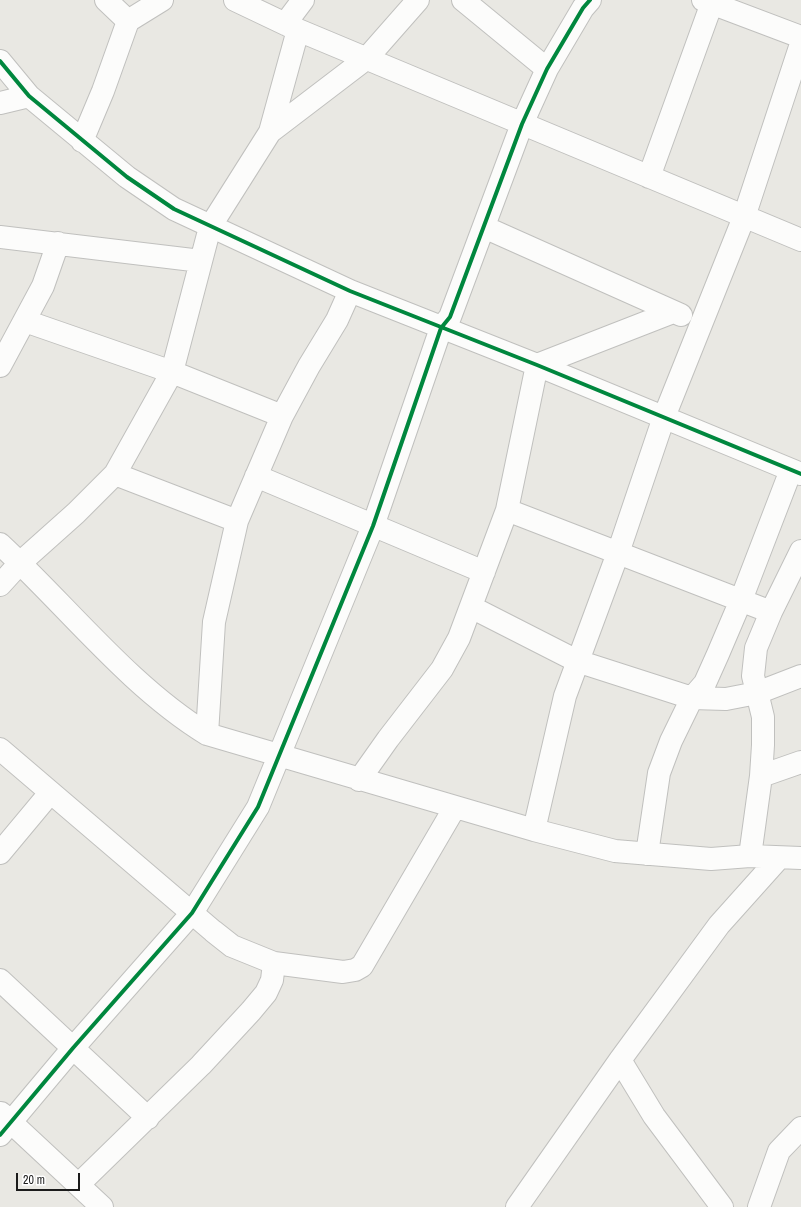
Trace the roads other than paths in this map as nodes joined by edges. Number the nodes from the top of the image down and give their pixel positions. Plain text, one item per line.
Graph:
1 (106, 0) edge
2 (162, 0) edge
3 (235, 0) edge
4 (303, 0) edge
5 (418, 0) edge
6 (463, 0) edge
7 (710, 1) edge
8 (582, 3) edge
9 (262, 7) edge
10 (128, 21) junction
11 (292, 27) junction
12 (801, 37) edge
13 (801, 44) edge
14 (367, 58) junction
15 (0, 62) edge
16 (547, 69) junction
17 (29, 96) junction
18 (0, 103) edge
19 (522, 124) junction
20 (270, 132) junction
21 (82, 140) junction
22 (650, 177) junction
23 (744, 216) junction
24 (210, 227) junction
25 (484, 227) junction
26 (0, 237) edge
27 (801, 240) edge
28 (58, 243) junction
29 (201, 261) junction
30 (350, 291) junction
31 (674, 312) junction
32 (25, 321) junction
33 (701, 323) junction
34 (441, 328) junction
35 (536, 364) junction
36 (0, 366) edge
37 (172, 372) junction
38 (282, 416) junction
39 (664, 417) junction
40 (796, 472) edge
41 (115, 474) junction
42 (256, 476) junction
43 (508, 510) junction
44 (237, 520) junction
45 (373, 526) junction
46 (0, 544) edge
47 (801, 552) edge
48 (618, 553) junction
49 (20, 563) junction
50 (484, 572) junction
51 (0, 585) edge
52 (741, 600) junction
53 (470, 607) junction
54 (771, 612) junction
55 (577, 661) junction
56 (801, 676) edge
57 (756, 693) junction
58 (692, 698) junction
59 (207, 734) junction
60 (0, 749) edge
61 (278, 756) junction
62 (801, 762) edge
63 (762, 776) junction
64 (359, 780) junction
65 (50, 793) junction
66 (455, 807) junction
67 (534, 830) junction
68 (0, 853) edge
69 (647, 854) junction
70 (750, 856) junction
71 (779, 858) junction
72 (801, 858) edge
73 (192, 913) junction
74 (274, 963) junction
75 (0, 980) edge
76 (73, 1048) junction
77 (620, 1060) junction
78 (148, 1118) junction
79 (4, 1123) edge
80 (801, 1128) edge
81 (79, 1184) junction
82 (102, 1207) edge
83 (517, 1207) edge
84 (722, 1207) edge
85 (759, 1207) edge

1 - 10 street
2 - 10 street
3 - 9 street
4 - 11 street
5 - 14 street
6 - 16 street
7 - 12 street
7 - 22 street
8 - 16 street
9 - 11 street
10 - 21 street
11 - 14 street
11 - 20 street
13 - 23 street
14 - 19 street
14 - 20 street
15 - 17 street
16 - 19 street
17 - 18 street
17 - 21 street
19 - 22 street
19 - 25 street
20 - 24 street
21 - 24 street
22 - 23 street
23 - 27 street
23 - 33 street
24 - 29 street
24 - 30 street
25 - 31 street
25 - 34 street
26 - 28 street
28 - 29 street
28 - 32 street
29 - 37 street
30 - 34 street
30 - 38 street
31 - 33 street
31 - 35 street
32 - 36 street
32 - 37 street
33 - 39 street
34 - 35 street
34 - 45 street
35 - 39 street
35 - 43 street
37 - 38 street
37 - 41 street
38 - 42 street
39 - 40 street
39 - 48 street
40 - 52 street
41 - 44 street
41 - 49 street
42 - 44 street
42 - 45 street
43 - 48 street
43 - 50 street
44 - 59 street
45 - 50 street
45 - 61 street
46 - 49 street
47 - 54 street
48 - 52 street
48 - 55 street
49 - 51 street
49 - 59 street
50 - 53 street
52 - 54 street
52 - 58 street
53 - 55 street
53 - 64 street
54 - 57 street
55 - 58 street
55 - 67 street
56 - 57 street
57 - 58 street
57 - 63 street
58 - 69 street
59 - 61 street
60 - 65 street
61 - 64 street
61 - 73 street
62 - 63 street
63 - 70 street
64 - 66 street
65 - 68 street
65 - 73 street
66 - 67 street
66 - 74 street
67 - 69 street
69 - 70 street
70 - 71 street
71 - 72 street
71 - 77 street
73 - 74 street
73 - 76 street
74 - 78 street
75 - 76 street
76 - 78 street
76 - 79 street
77 - 83 street
77 - 84 street
78 - 81 street
79 - 81 street
80 - 85 street
81 - 82 street

